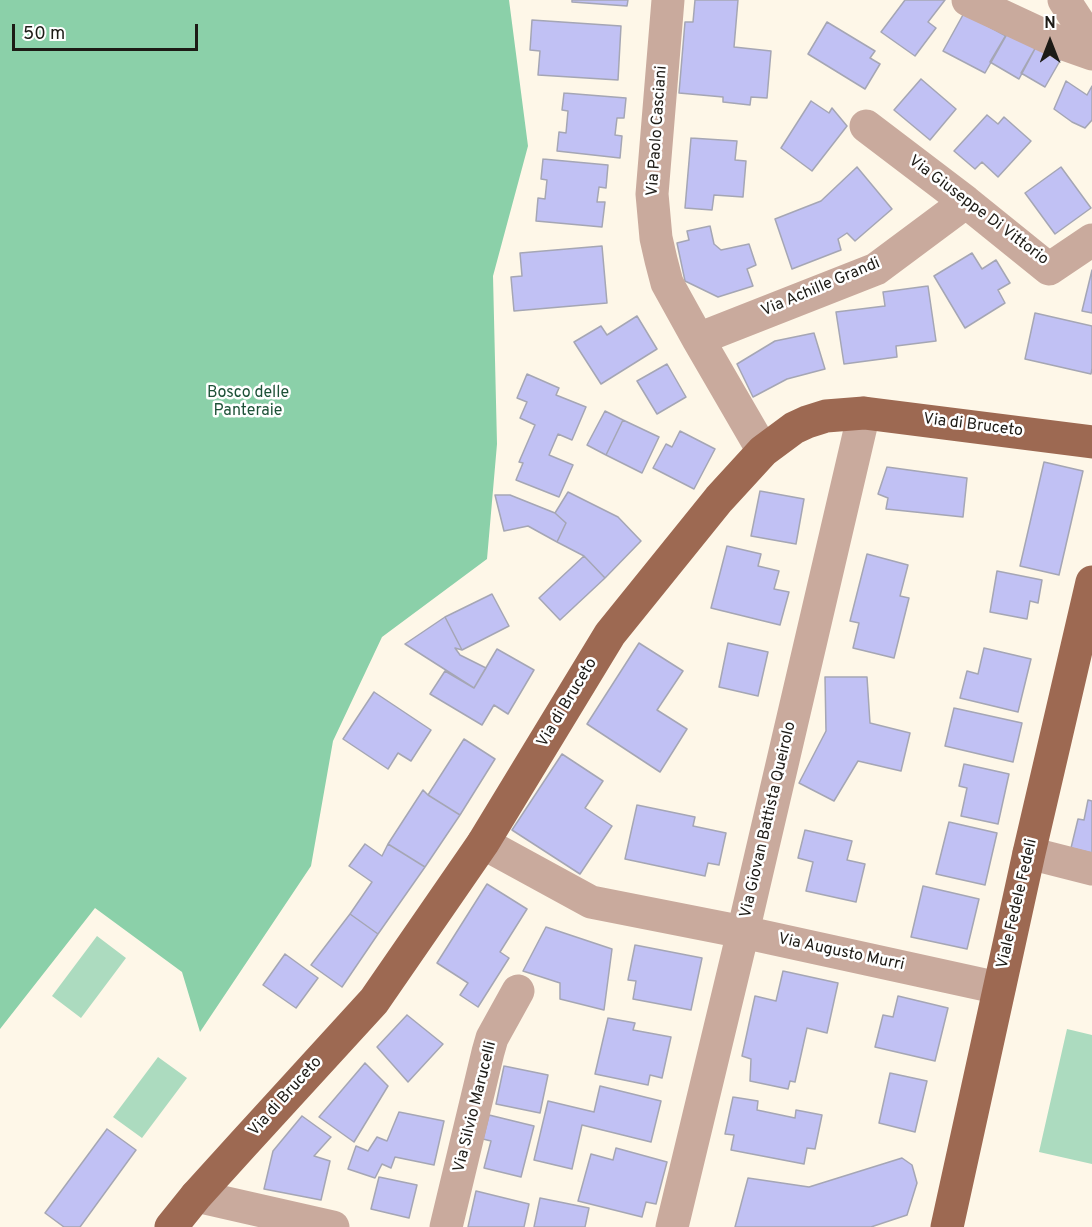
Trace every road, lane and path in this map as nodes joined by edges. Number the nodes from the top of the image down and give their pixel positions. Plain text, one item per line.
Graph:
1 (668, 0) edge
2 (968, 0) edge
3 (1064, 0) edge
4 (1092, 43) edge
5 (1092, 54) edge
6 (866, 126) dead end
7 (966, 202) junction
8 (1092, 240) edge
9 (698, 339) junction
10 (864, 413) junction
11 (1092, 442) edge
12 (763, 451) junction
13 (1092, 582) edge
14 (483, 843) junction
15 (1029, 853) junction
16 (1092, 869) edge
17 (743, 932) junction
18 (999, 988) junction
19 (518, 991) dead end
20 (196, 1196) junction
21 (171, 1227) edge
22 (333, 1227) edge
23 (446, 1227) edge
24 (672, 1227) edge
25 (946, 1227) edge

1 - 9 street, Via Paolo Casciani
2 - 5 street
3 - 4 street
6 - 7 street, Via Giuseppe Di Vittorio
7 - 8 street, Via Giuseppe Di Vittorio
7 - 9 street, Via Achille Grandi
9 - 12 street, Via Paolo Casciani
10 - 11 main road, Via di Bruceto
10 - 12 main road, Via di Bruceto
10 - 17 street, Via Giovan Battista Queirolo
12 - 14 main road, Via di Bruceto
13 - 15 main road, Viale Fedele Fedeli
14 - 17 street, Via Augusto Murri
14 - 20 main road, Via di Bruceto
15 - 16 street
15 - 18 main road, Viale Fedele Fedeli
17 - 18 street, Via Augusto Murri
17 - 24 street, Via Giovan Battista Queirolo
18 - 25 main road, Viale Fedele Fedeli
19 - 23 street, Via Silvio Marucelli
20 - 21 main road, Via di Bruceto
20 - 22 street

